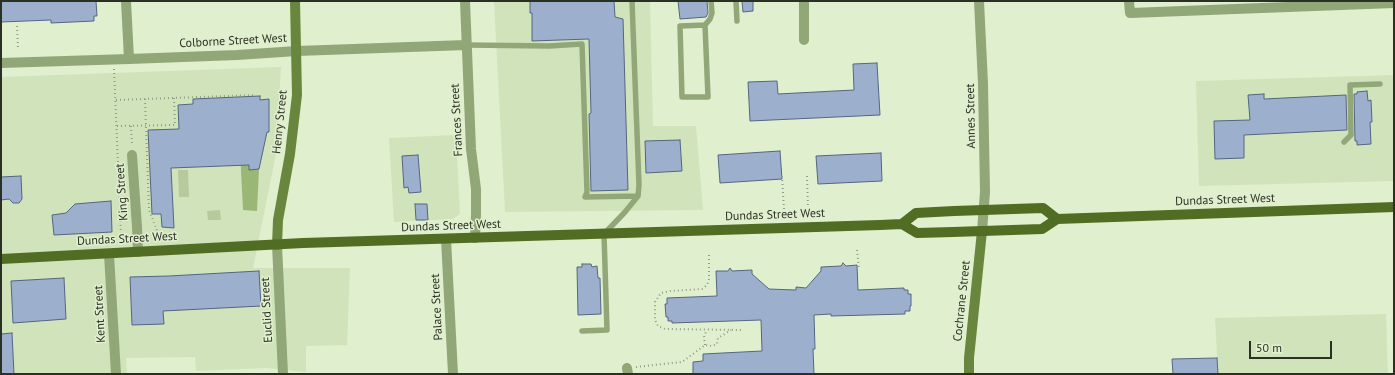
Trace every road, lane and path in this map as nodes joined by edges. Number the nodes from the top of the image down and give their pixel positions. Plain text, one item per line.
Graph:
1 (126, 1) edge
2 (295, 1) edge
3 (465, 1) edge
4 (632, 1) edge
5 (711, 1) edge
6 (736, 1) edge
7 (804, 1) edge
8 (979, 1) edge
9 (1129, 1) edge
10 (1394, 3) edge
11 (737, 21) dead end
12 (706, 25) junction
13 (17, 26) dead end
14 (804, 40) dead end
15 (466, 45) junction
16 (18, 49) dead end
17 (297, 51) junction
18 (129, 59) junction
19 (1, 63) edge
20 (114, 69) dead end
21 (1380, 84) dead end
22 (256, 95) dead end
23 (174, 98) junction
24 (116, 100) junction
25 (145, 100) junction
26 (146, 125) junction
27 (117, 126) junction
28 (131, 126) junction
29 (1344, 142) dead end
30 (132, 155) joint
31 (782, 176) dead end
32 (807, 176) dead end
33 (638, 196) junction
34 (808, 208) dead end
35 (1394, 208) edge
36 (784, 209) dead end
37 (984, 210) junction
38 (1057, 219) junction
39 (902, 224) junction
40 (982, 231) junction
41 (158, 233) dead end
42 (604, 234) junction
43 (121, 235) dead end
44 (475, 238) junction
45 (446, 239) junction
46 (277, 244) junction
47 (857, 250) dead end
48 (138, 252) junction
49 (109, 254) junction
50 (709, 255) dead end
51 (1, 259) edge
52 (859, 269) dead end
53 (707, 330) junction
54 (732, 330) junction
55 (743, 330) dead end
56 (582, 331) dead end
57 (705, 345) junction
58 (628, 371) edge
59 (116, 374) edge
60 (283, 374) edge
61 (453, 374) edge
62 (969, 374) edge

1 - 18 street
2 - 17 main road, Henry Street
3 - 15 street, Frances Street
4 - 33 lane
5 - 12 lane
6 - 11 lane
7 - 14 street
8 - 37 street, Annes Street
9 - 10 street
12 - 12 lane
13 - 16 path
15 - 17 street, Colborne Street West
15 - 33 lane
15 - 44 street, Frances Street
17 - 18 street, Colborne Street West
17 - 46 main road, Henry Street
18 - 19 street, Colborne Street West
20 - 24 path
21 - 29 lane
22 - 23 path
23 - 25 path
23 - 26 path
24 - 25 path
24 - 27 path
25 - 26 path
26 - 28 path
26 - 41 path
27 - 28 path
27 - 43 path
28 - 30 path
30 - 48 street, King Street
31 - 36 path
32 - 34 path
33 - 42 lane
35 - 38 main road, Dundas Street West
37 - 38 main road
37 - 39 main road
37 - 40 street, Annes Street
38 - 40 main road, Dundas Street West
39 - 40 main road, Dundas Street West
39 - 42 main road, Dundas Street West
40 - 62 main road, Cochrane Street
42 - 44 main road, Dundas Street West
42 - 56 lane
44 - 45 main road, Dundas Street West
45 - 46 main road, Dundas Street West
45 - 61 street, Palace Street
46 - 48 main road, Dundas Street West
46 - 60 street, Euclid Street
47 - 52 path
48 - 49 main road, Dundas Street West
49 - 51 main road, Dundas Street West
49 - 59 street, Kent Street
50 - 53 path
53 - 54 path
53 - 57 path
54 - 55 path
54 - 57 path
57 - 58 path

